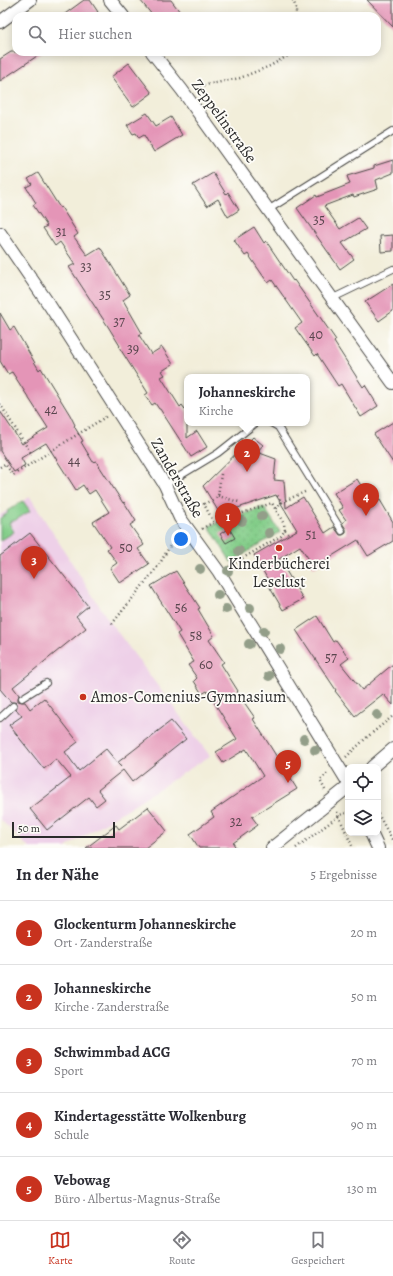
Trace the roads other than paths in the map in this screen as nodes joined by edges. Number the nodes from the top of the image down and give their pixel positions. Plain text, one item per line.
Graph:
1 (30, 0) edge
2 (110, 0) edge
3 (14, 12) edge
4 (120, 12) edge
5 (12, 13) edge
6 (0, 22) edge
7 (155, 56) edge
8 (393, 131) edge
9 (268, 210) junction
10 (0, 233) edge
11 (4, 245) edge
12 (393, 269) edge
13 (333, 298) junction
14 (393, 383) edge
15 (252, 426) edge
16 (276, 426) edge
17 (165, 484) junction
18 (342, 531) dead end
19 (46, 683) dead end
20 (22, 698) dead end
21 (13, 706) dead end
22 (0, 718) edge
23 (393, 749) edge
24 (376, 764) edge
25 (345, 777) edge
26 (345, 789) edge
27 (372, 836) edge
28 (272, 848) edge
29 (378, 848) edge

1 - 3 street
2 - 4 street
5 - 6 street
7 - 9 street, Zeppelinstraße
8 - 9 lane
9 - 13 street, Zeppelinstraße
10 - 11 street, Zanderstraße
11 - 17 street, Zanderstraße
12 - 13 lane
13 - 14 street, Zeppelinstraße
15 - 17 lane
16 - 18 lane
17 - 25 street, Zanderstraße
19 - 20 lane
21 - 22 lane
23 - 24 street
26 - 28 street
27 - 29 street

